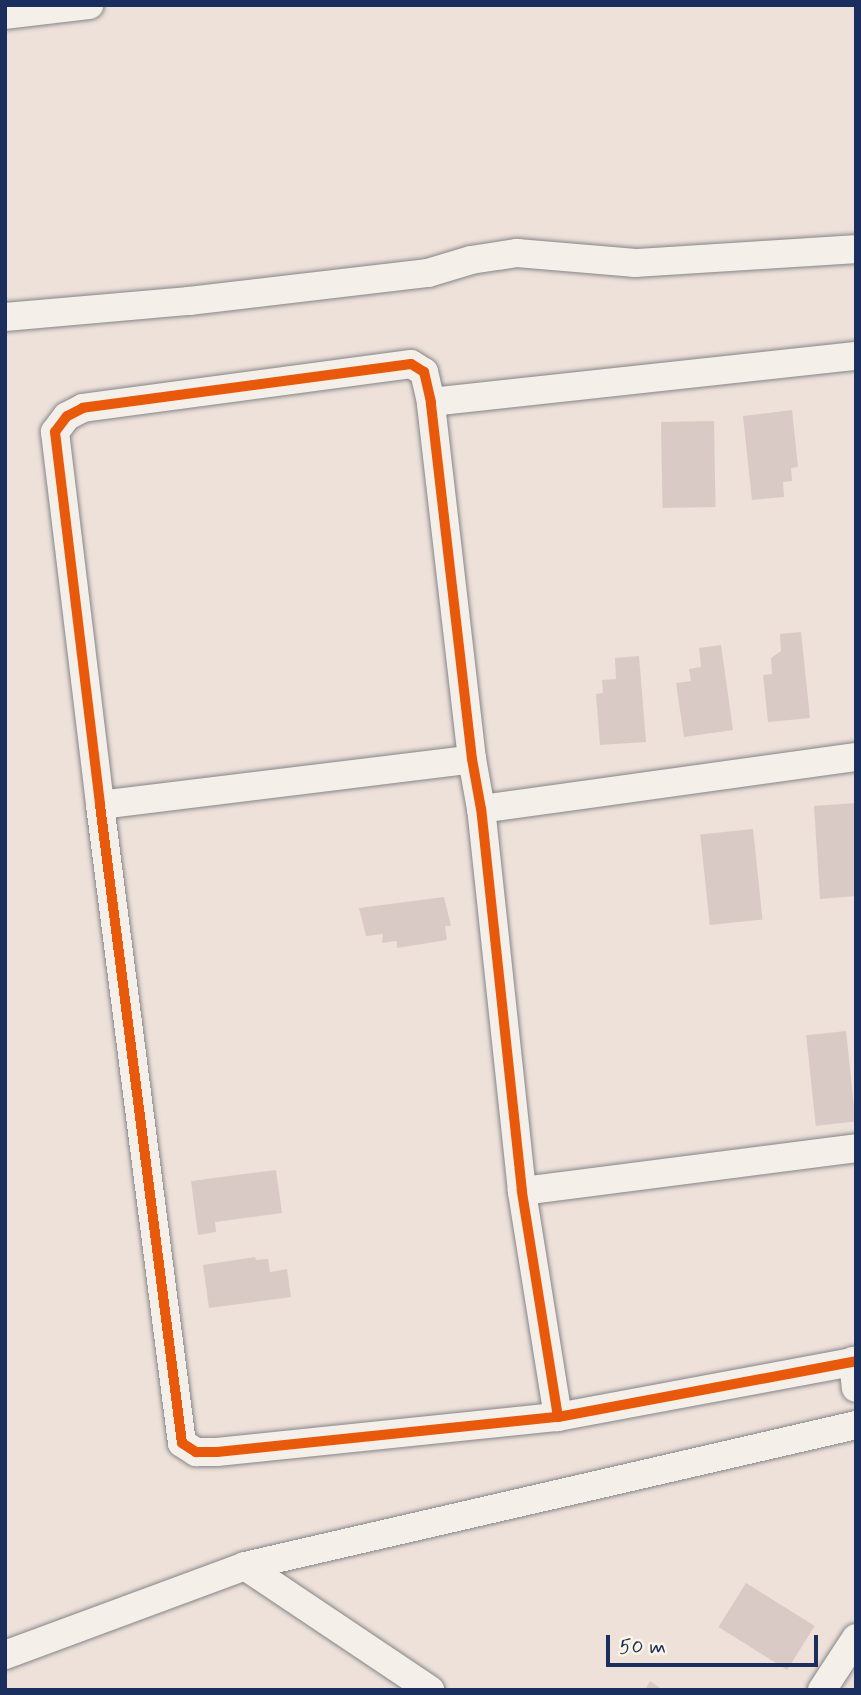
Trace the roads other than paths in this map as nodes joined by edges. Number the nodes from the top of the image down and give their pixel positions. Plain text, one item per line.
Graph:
1 (89, 5) edge
2 (5, 15) edge
3 (856, 249) edge
4 (5, 317) edge
5 (856, 356) edge
6 (431, 402) junction
7 (856, 757) edge
8 (472, 759) junction
9 (100, 805) junction
10 (481, 808) junction
11 (856, 1148) edge
12 (522, 1191) junction
13 (855, 1370) edge
14 (558, 1417) junction
15 (856, 1425) edge
16 (245, 1566) junction
17 (856, 1638) edge
18 (5, 1655) edge
19 (430, 1690) edge
20 (822, 1690) edge

1 - 2 street
3 - 4 street
5 - 6 street
6 - 8 street
6 - 9 street
7 - 10 street
8 - 9 street
8 - 10 street
9 - 14 street
10 - 12 street
11 - 12 street
12 - 14 street
13 - 14 street
15 - 16 street
16 - 18 street
16 - 19 street
17 - 20 street

